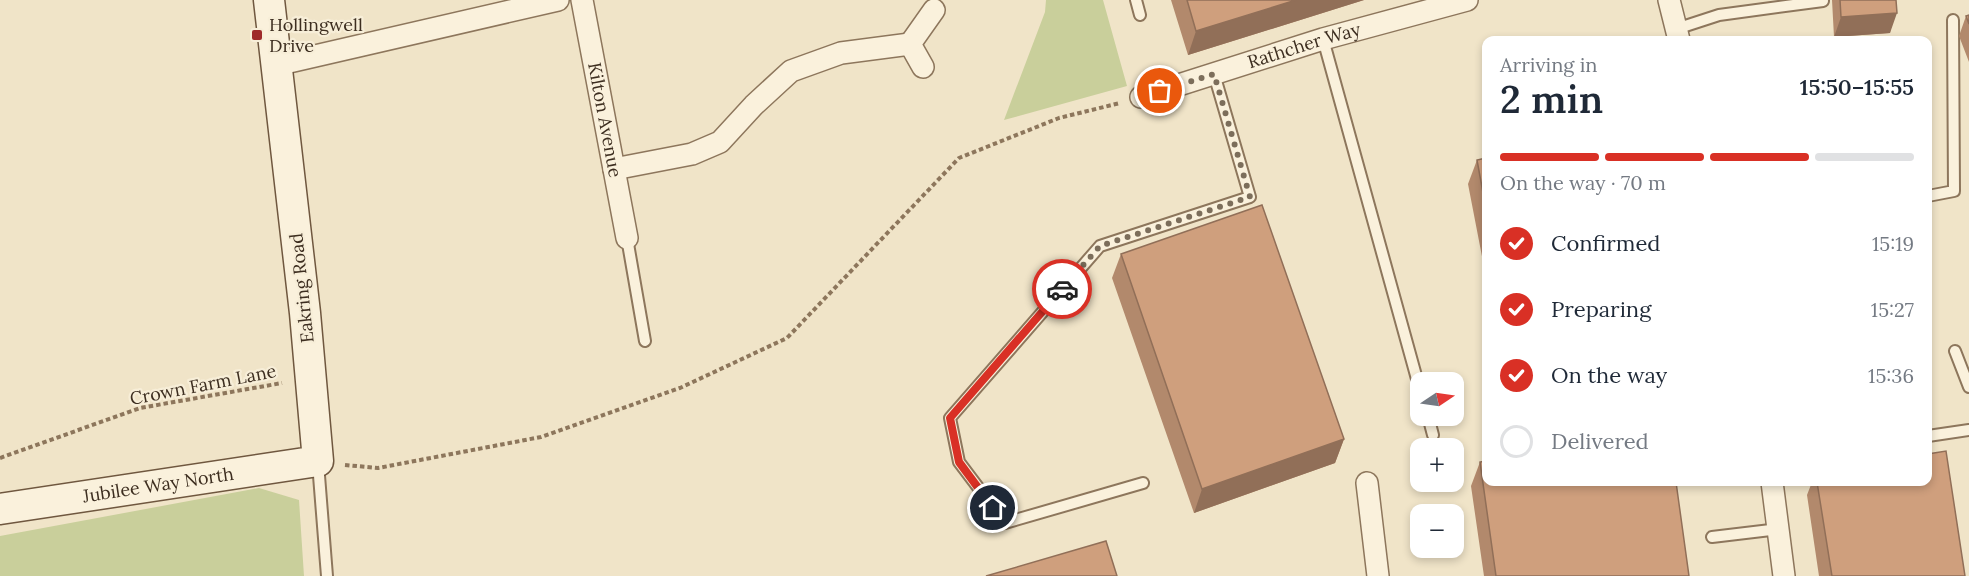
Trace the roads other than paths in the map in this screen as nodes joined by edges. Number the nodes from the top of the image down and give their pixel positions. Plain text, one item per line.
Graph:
1 (269, 0) edge
2 (558, 0) edge
3 (582, 0) edge
4 (1136, 0) edge
5 (1467, 0) edge
6 (1669, 0) edge
7 (1823, 1) edge
8 (934, 10) dead end
9 (1140, 15) dead end
10 (1953, 20) dead end
11 (1678, 35) edge
12 (1323, 39) junction
13 (910, 44) junction
14 (276, 65) junction
15 (923, 67) dead end
16 (1214, 74) junction
17 (1141, 97) road end
18 (614, 169) junction
19 (1932, 195) edge
20 (627, 238) joint
21 (645, 341) dead end
22 (1955, 351) dead end
23 (1415, 372) edge
24 (1969, 387) edge
25 (1431, 426) edge
26 (1969, 430) edge
27 (1433, 435) dead end
28 (1932, 435) edge
29 (318, 461) junction
30 (1143, 483) dead end
31 (1367, 483) dead end
32 (1773, 486) edge
33 (0, 509) edge
34 (1779, 529) junction
35 (1712, 537) dead end
36 (327, 576) edge
37 (1378, 576) edge
38 (1784, 576) edge

1 - 14 street, Eakring Road
2 - 14 street
3 - 18 street, Kilton Avenue
4 - 9 lane
5 - 12 street, Rathcher Way
6 - 11 street
7 - 11 lane
8 - 13 street
10 - 19 lane
12 - 16 street, Rathcher Way
12 - 23 lane
13 - 15 street
13 - 18 street
14 - 29 street, Eakring Road
16 - 17 street, Rathcher Way
16 - 30 lane
18 - 20 street, Kilton Avenue
20 - 21 lane
22 - 24 lane
25 - 27 lane
26 - 28 lane
29 - 33 street, Jubilee Way North
29 - 36 lane, Eakring Road
31 - 37 street
32 - 34 street
34 - 35 lane
34 - 38 street

